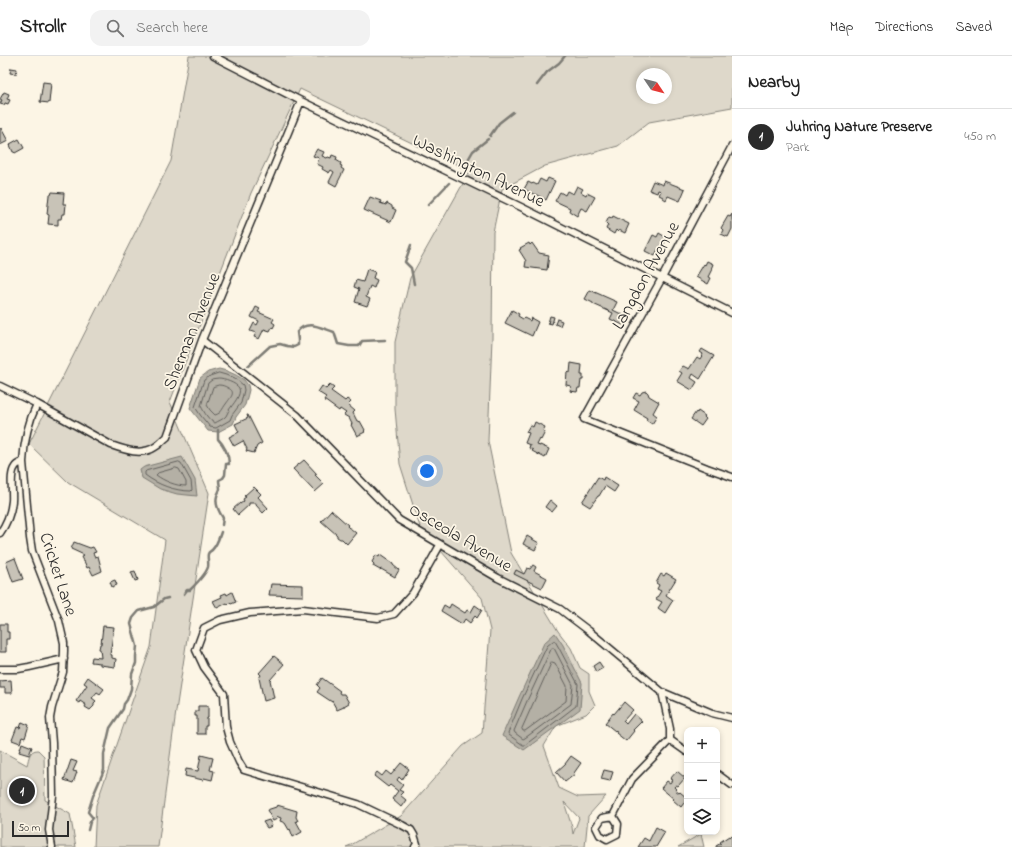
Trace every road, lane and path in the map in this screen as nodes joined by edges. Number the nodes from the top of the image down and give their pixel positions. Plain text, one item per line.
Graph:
1 (213, 56) edge
2 (301, 101) junction
3 (732, 146) edge
4 (662, 278) junction
5 (732, 313) edge
6 (202, 340) junction
7 (0, 386) edge
8 (37, 404) junction
9 (23, 462) junction
10 (732, 477) edge
11 (0, 533) edge
12 (440, 545) junction
13 (64, 659) junction
14 (0, 669) edge
15 (662, 692) junction
16 (732, 718) edge
17 (670, 740) junction
18 (684, 750) edge
19 (720, 776) edge
20 (732, 785) edge
21 (613, 816) dead end
22 (52, 847) edge
23 (415, 847) edge

1 - 2 street, Washington Avenue
2 - 4 street, Washington Avenue
2 - 6 street, Sherman Avenue
3 - 4 street, Langdon Avenue
4 - 5 street, Washington Avenue
4 - 10 street, Langdon Avenue
6 - 8 street, Sherman Avenue
6 - 12 street, Osceola Avenue
7 - 8 street, Sherman Avenue
8 - 9 street, Cricket Lane
9 - 11 street
9 - 13 street, Cricket Lane
12 - 15 street, Osceola Avenue
12 - 23 street
13 - 14 street
13 - 22 street, Cricket Lane
15 - 16 street, Osceola Avenue
15 - 17 street
17 - 18 street
17 - 21 street
19 - 20 street

